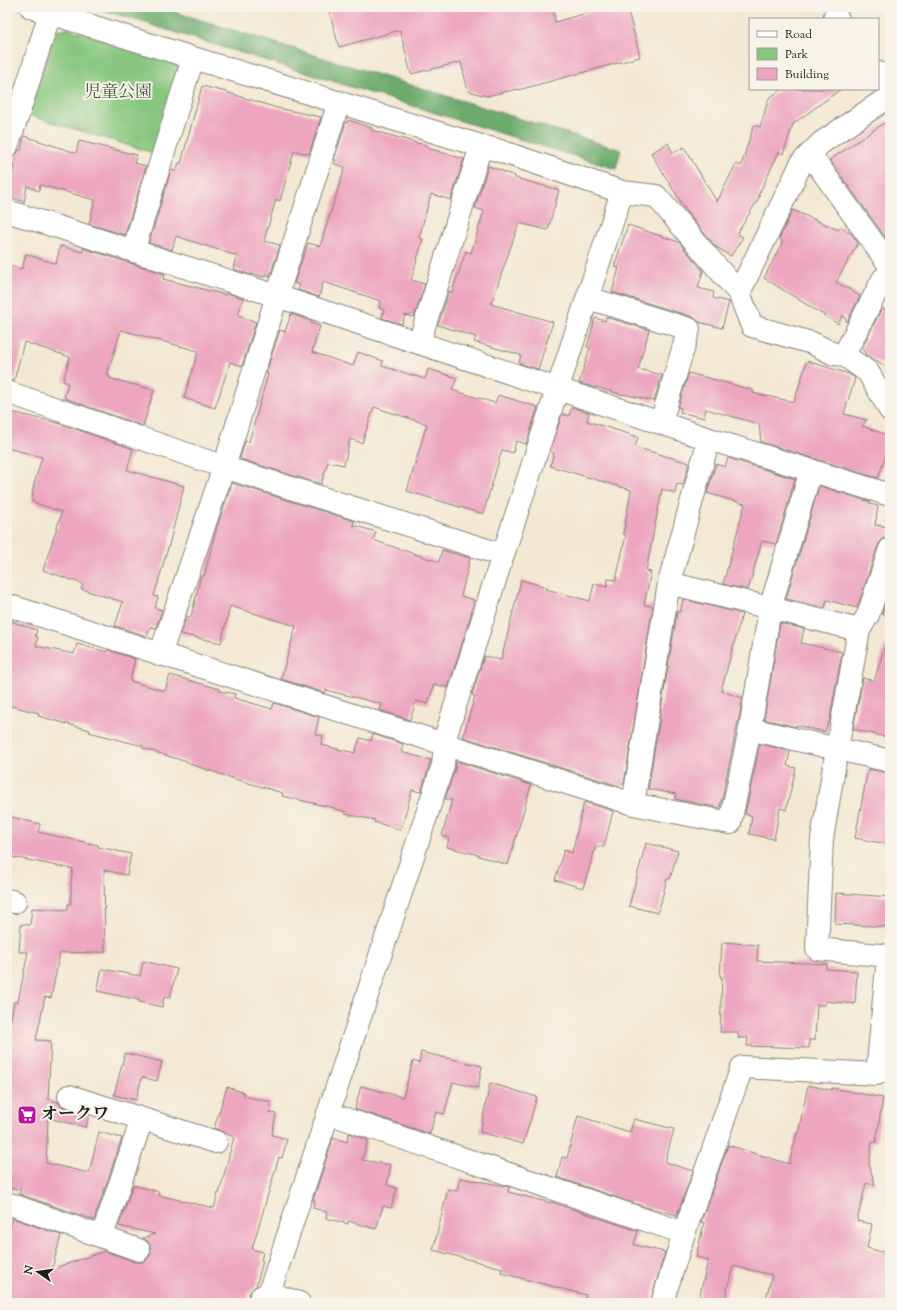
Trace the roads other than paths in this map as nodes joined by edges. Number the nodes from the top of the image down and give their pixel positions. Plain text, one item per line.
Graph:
1 (40, 10) edge
2 (193, 58) junction
3 (879, 74) edge
4 (890, 89) edge
5 (890, 96) edge
6 (339, 102) junction
7 (7, 146) edge
8 (481, 146) junction
9 (810, 154) junction
10 (622, 192) junction
11 (7, 211) edge
12 (134, 251) junction
13 (890, 266) edge
14 (890, 273) edge
15 (738, 293) junction
16 (277, 296) junction
17 (588, 298) junction
18 (419, 343) junction
19 (844, 354) junction
20 (557, 389) junction
21 (7, 392) edge
22 (890, 410) edge
23 (661, 422) junction
24 (709, 439) junction
25 (224, 467) junction
26 (811, 470) junction
27 (890, 495) edge
28 (890, 549) edge
29 (503, 555) junction
30 (669, 583) junction
31 (7, 605) edge
32 (770, 609) junction
33 (859, 630) junction
34 (160, 655) junction
35 (750, 729) junction
36 (445, 746) junction
37 (837, 749) junction
38 (890, 761) edge
39 (633, 804) junction
40 (889, 956) edge
41 (884, 1078) edge
42 (69, 1096) dead end
43 (328, 1113) junction
44 (142, 1119) junction
45 (216, 1142) dead end
46 (7, 1203) edge
47 (684, 1233) junction
48 (102, 1236) junction
49 (139, 1250) dead end
50 (264, 1298) edge
51 (299, 1303) edge
52 (662, 1303) edge

1 - 2 street
1 - 7 street
2 - 6 street
2 - 12 street
3 - 4 street
5 - 9 street
6 - 8 street
6 - 16 street
8 - 10 street
8 - 18 street
9 - 13 street
9 - 15 street
10 - 15 street
10 - 17 street
11 - 12 street
12 - 16 street
14 - 19 street
15 - 19 street
16 - 18 street
16 - 25 street
17 - 20 street
17 - 23 street
18 - 20 street
19 - 22 street
20 - 23 street
20 - 29 street
21 - 25 street
23 - 24 street
24 - 26 street
24 - 30 street
25 - 29 street
25 - 34 street
26 - 27 street
26 - 32 street
28 - 33 street
29 - 36 street
30 - 32 street
30 - 39 street
31 - 34 street
32 - 33 street
32 - 35 street
33 - 37 street
34 - 36 street
35 - 37 street
35 - 39 street
36 - 39 street
36 - 43 street
37 - 38 street
37 - 40 street
40 - 41 street
41 - 47 street
42 - 44 street
43 - 47 street
43 - 50 street
44 - 45 street
44 - 48 street
46 - 48 street
47 - 52 street
48 - 49 street
50 - 51 street

